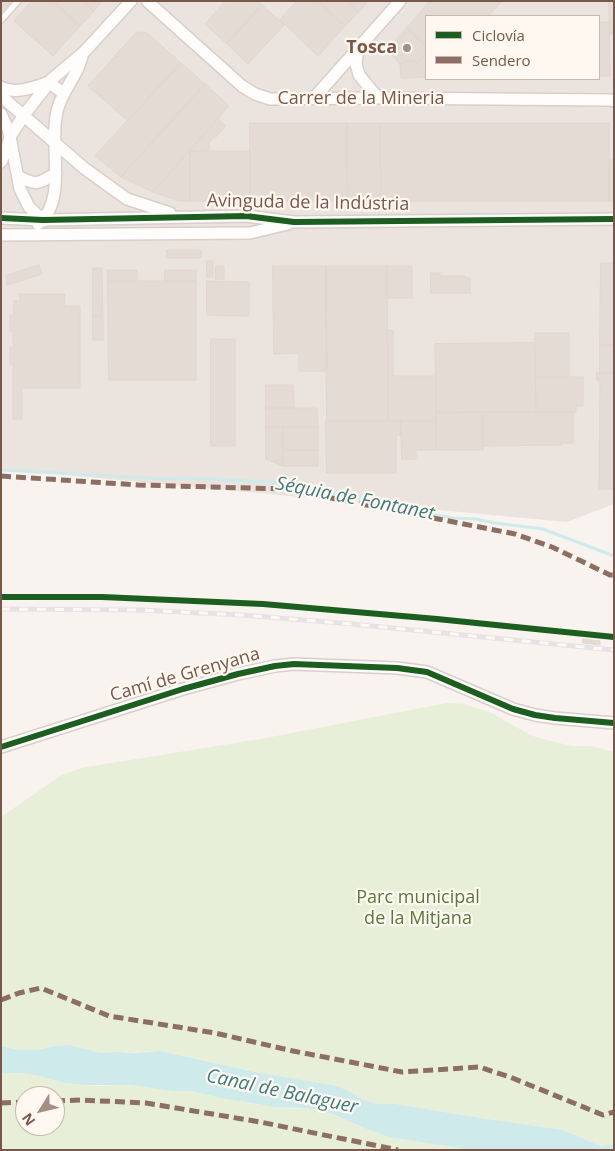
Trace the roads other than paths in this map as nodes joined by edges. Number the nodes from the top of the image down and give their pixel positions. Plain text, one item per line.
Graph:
1 (18, 1) edge
2 (131, 1) edge
3 (147, 1) edge
4 (400, 1) edge
5 (1, 20) edge
6 (358, 48) junction
7 (84, 52) junction
8 (49, 82) junction
9 (1, 87) edge
10 (64, 94) junction
11 (1, 96) edge
12 (314, 98) junction
13 (378, 98) junction
14 (613, 100) edge
15 (1, 114) edge
16 (24, 115) junction
17 (10, 137) junction
18 (55, 143) junction
19 (1, 162) edge
20 (56, 173) junction
21 (18, 176) junction
22 (178, 216) junction
23 (1, 218) edge
24 (614, 219) edge
25 (42, 220) junction
26 (294, 222) junction
27 (1, 235) edge
28 (23, 235) junction
29 (64, 235) junction
30 (614, 723) edge
31 (1, 747) edge

1 - 5 lane
2 - 7 street
3 - 12 street, Carrer de la Mineria
4 - 6 street
6 - 12 street
6 - 13 street
7 - 8 street
7 - 10 street
8 - 9 street
8 - 10 street
8 - 16 street
10 - 18 street
11 - 16 street
12 - 13 street, Carrer de la Mineria
13 - 14 street, Carrer de la Mineria
15 - 17 street
16 - 17 street
16 - 18 street
17 - 19 street
17 - 21 street
18 - 20 street
18 - 22 street
20 - 21 street
20 - 25 street
21 - 25 street
22 - 25 street, Avinguda de la Indústria
22 - 26 street, Avinguda de la Indústria
23 - 25 street, Avinguda de la Indústria
24 - 26 street, Avinguda de la Indústria
25 - 28 street
25 - 29 street
26 - 29 street, Avinguda de la Indústria
27 - 28 street, Avinguda de la Indústria
28 - 29 street, Avinguda de la Indústria
30 - 31 street, Camí de Grenyana

